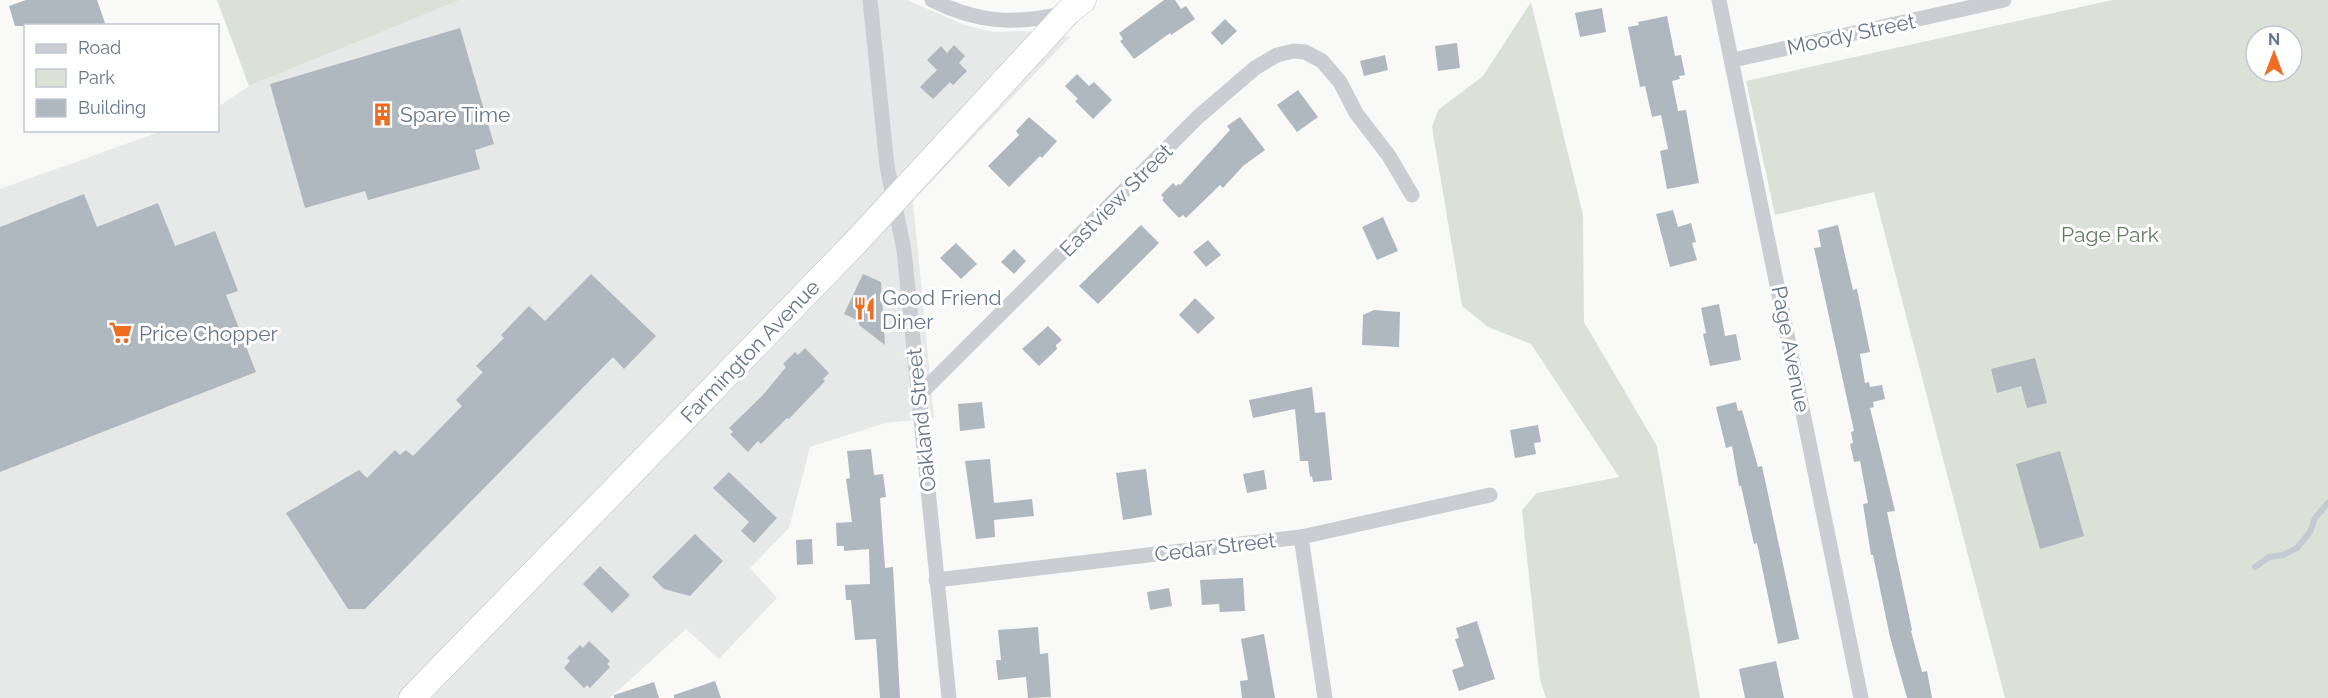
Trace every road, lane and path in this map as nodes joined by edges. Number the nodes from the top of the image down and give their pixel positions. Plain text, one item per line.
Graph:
1 (870, 0) edge
2 (932, 0) edge
3 (1719, 0) edge
4 (2004, 0) edge
5 (1075, 6) edge
6 (1733, 60) junction
7 (1412, 195) dead end
8 (893, 200) junction
9 (919, 395) junction
10 (1490, 495) dead end
11 (1301, 537) junction
12 (936, 580) junction
13 (412, 698) edge
14 (949, 698) edge
15 (1325, 698) edge
16 (1861, 698) edge

1 - 8 street, Oakland Street
2 - 5 street
3 - 6 street, Page Avenue
4 - 6 street, Moody Street
5 - 8 highway, Farmington Avenue
6 - 16 street, Page Avenue
7 - 9 street, Eastview Street
8 - 9 street, Oakland Street
8 - 13 highway, Farmington Avenue
9 - 12 street, Oakland Street
10 - 11 street, Cedar Street
11 - 12 street, Cedar Street
11 - 15 street
12 - 14 street, Oakland Street

